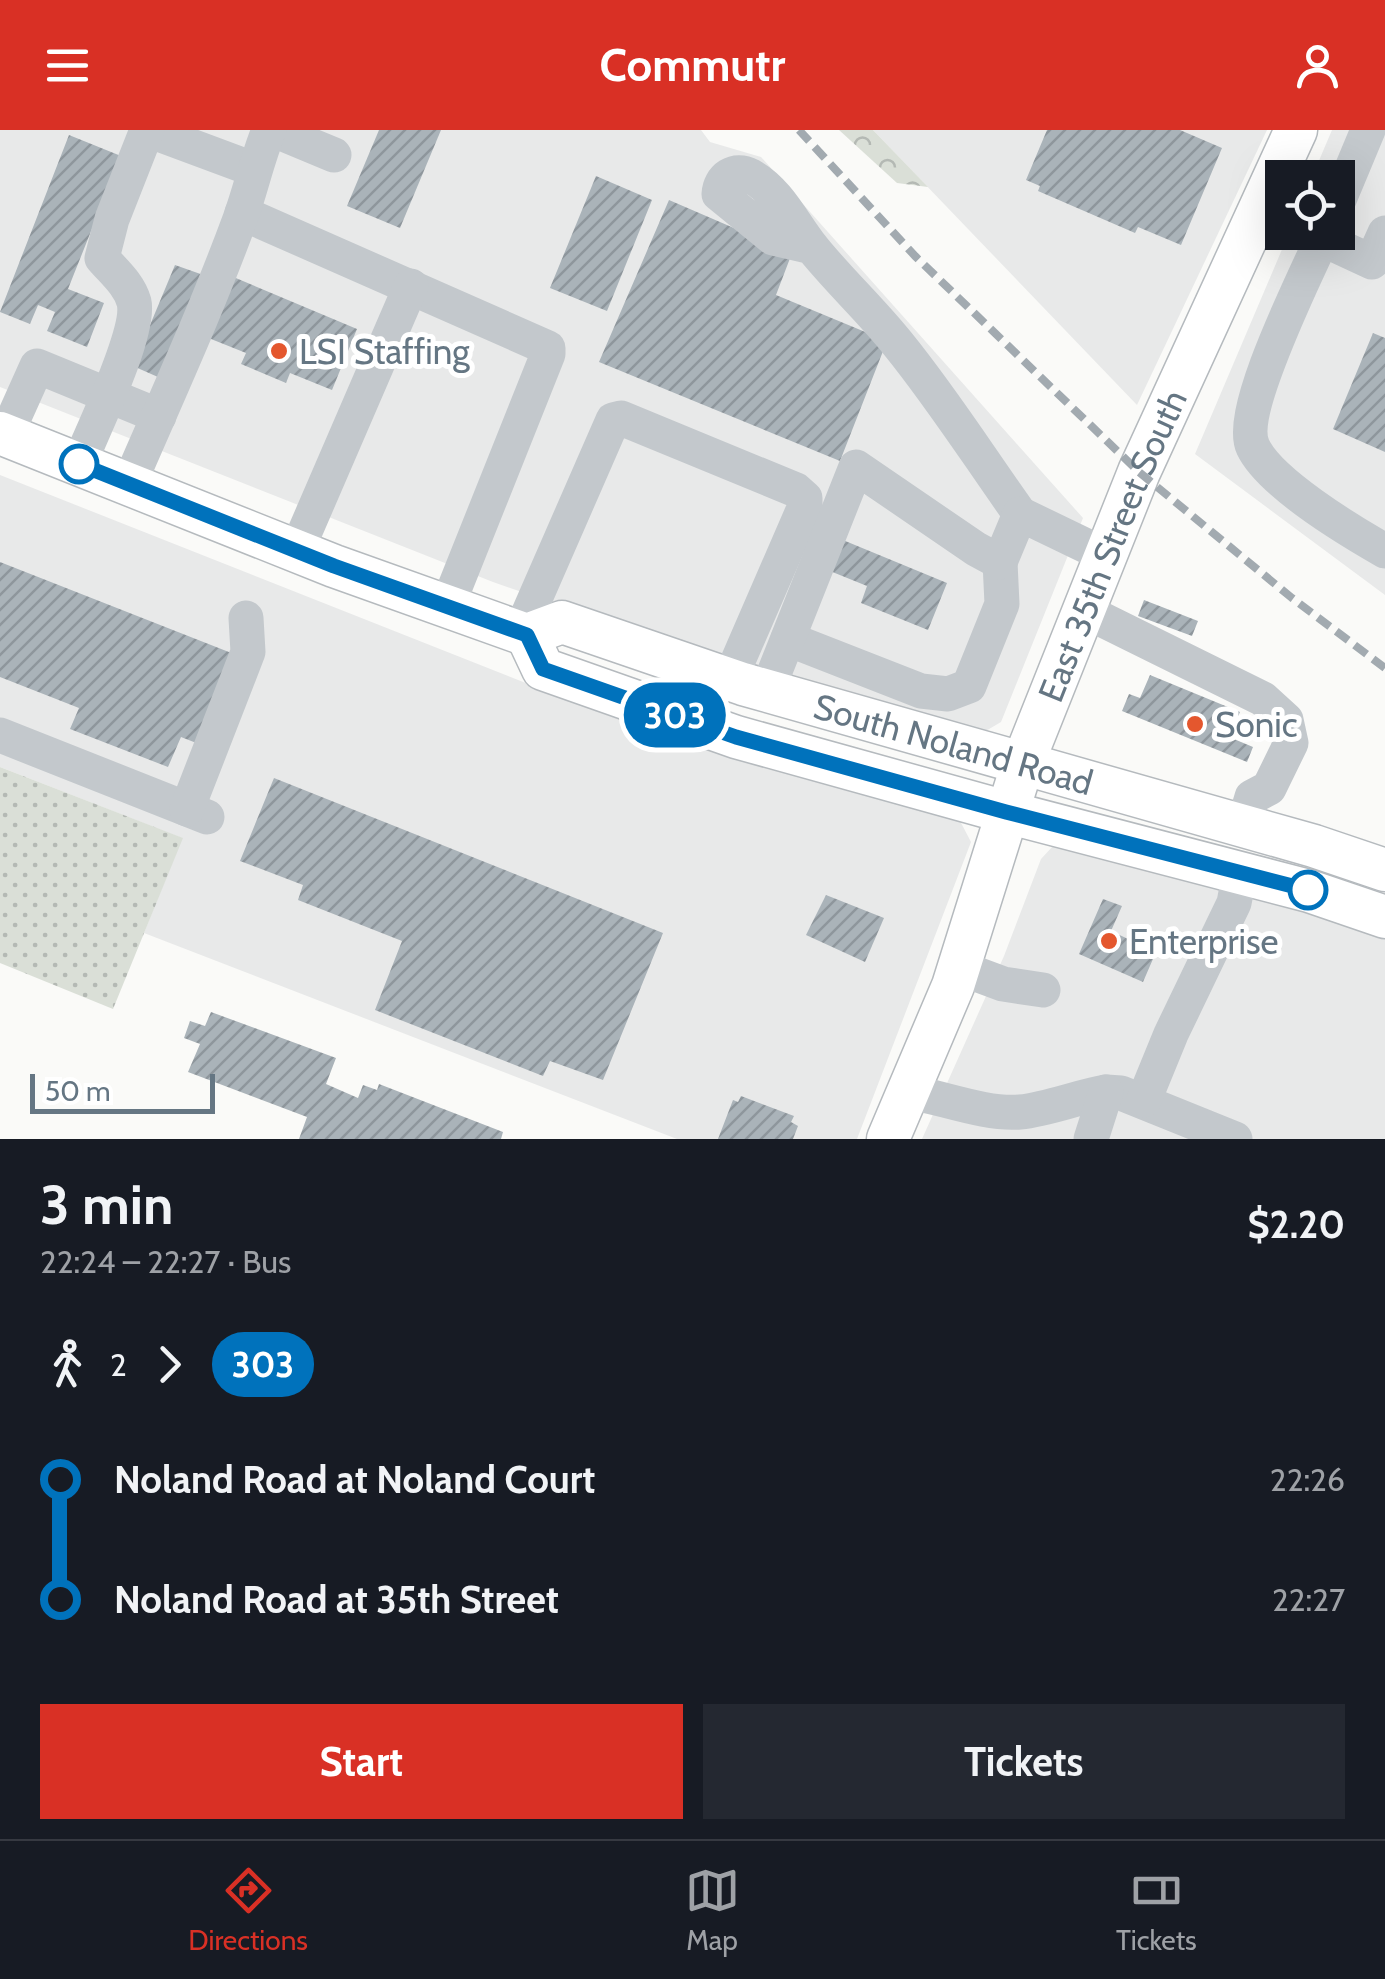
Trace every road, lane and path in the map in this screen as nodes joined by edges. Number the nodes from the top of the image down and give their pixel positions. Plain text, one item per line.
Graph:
1 (148, 130) edge
2 (272, 130) edge
3 (1296, 130) edge
4 (1368, 130) edge
5 (334, 155) dead end
6 (1287, 160) edge
7 (1355, 161) edge
8 (253, 169) junction
9 (242, 214) junction
10 (780, 224) dead end
11 (1265, 228) edge
12 (1385, 232) edge
13 (1313, 250) edge
14 (1348, 250) edge
15 (411, 286) junction
16 (108, 394) junction
17 (158, 416) junction
18 (3, 434) edge
19 (79, 464) junction
20 (129, 484) junction
21 (1020, 514) junction
22 (297, 550) junction
23 (1385, 550) edge
24 (1107, 556) junction
25 (1000, 562) junction
26 (447, 606) junction
27 (1085, 611) junction
28 (246, 618) dead end
29 (524, 634) junction
30 (788, 640) junction
31 (748, 685) junction
32 (0, 734) edge
33 (1023, 763) junction
34 (1006, 812) junction
35 (1244, 827) junction
36 (1385, 870) edge
37 (1240, 872) junction
38 (1385, 917) edge
39 (960, 968) junction
40 (1042, 990) dead end
41 (910, 1092) junction
42 (1106, 1092) junction
43 (1144, 1100) junction
44 (888, 1139) edge
45 (1090, 1139) edge
46 (1235, 1139) edge

1 - 8 lane
1 - 16 lane
2 - 5 lane
2 - 8 lane
3 - 6 main road, East 35th Street South
4 - 7 lane
8 - 9 lane
9 - 15 lane
9 - 17 lane
10 - 21 lane
11 - 24 main road, East 35th Street South
12 - 14 lane
13 - 23 lane
15 - 22 lane
15 - 26 lane
16 - 17 lane
16 - 18 lane
16 - 19 lane
17 - 20 lane
18 - 19 main road
19 - 20 main road
20 - 22 main road
21 - 24 lane
21 - 25 lane
22 - 26 main road
24 - 27 main road, East 35th Street South
25 - 30 lane
25 - 30 lane
26 - 29 main road
27 - 33 main road, East 35th Street South
27 - 35 lane
28 - 32 lane
29 - 31 main road, South Noland Road
29 - 31 lane
29 - 34 main road, South Noland Road
30 - 31 lane
31 - 33 main road, South Noland Road
33 - 34 main road, East 35th Street South
33 - 35 main road, South Noland Road
34 - 37 main road, South Noland Road
34 - 39 main road, East 35th Street South
35 - 36 main road, South Noland Road
37 - 38 main road, South Noland Road
37 - 43 lane
39 - 40 lane
39 - 41 main road, East 35th Street South
41 - 42 lane
41 - 44 main road, East 35th Street South
42 - 43 lane
42 - 45 lane
43 - 46 lane

